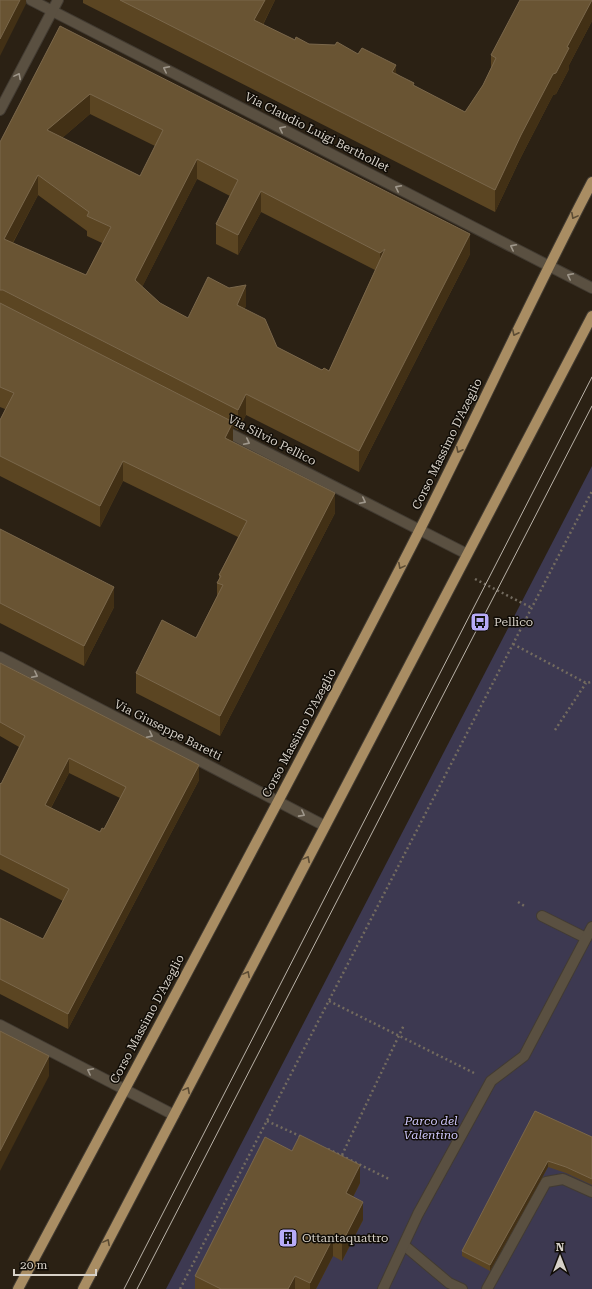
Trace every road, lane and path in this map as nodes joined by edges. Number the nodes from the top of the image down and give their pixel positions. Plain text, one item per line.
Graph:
1 (31, 0) edge
2 (58, 0) edge
3 (52, 10) junction
4 (0, 110) edge
5 (592, 182) edge
6 (548, 265) junction
7 (592, 288) edge
8 (592, 316) edge
9 (212, 425) edge
10 (592, 492) edge
11 (420, 530) junction
12 (467, 554) junction
13 (513, 644) junction
14 (0, 657) edge
15 (592, 682) edge
16 (586, 683) junction
17 (555, 730) dead end
18 (278, 801) junction
19 (325, 826) junction
20 (542, 916) dead end
21 (592, 927) edge
22 (586, 938) junction
23 (329, 1001) junction
24 (0, 1025) edge
25 (404, 1025) dead end
26 (398, 1036) junction
27 (491, 1081) junction
28 (124, 1089) junction
29 (174, 1115) junction
30 (267, 1121) junction
31 (308, 1140) edge
32 (322, 1146) edge
33 (342, 1155) junction
34 (389, 1179) dead end
35 (592, 1192) edge
36 (405, 1246) junction
37 (18, 1289) edge
38 (82, 1289) edge
39 (180, 1289) edge
40 (383, 1289) edge
41 (462, 1289) edge
42 (487, 1289) edge

1 - 3 street, Via Claudio Luigi Berthollet
2 - 3 street
4 -> 3 street
6 -> 3 street, Via Claudio Luigi Berthollet
5 -> 6 main road, Corso Massimo D'Azeglio
7 -> 6 street, Via Claudio Luigi Berthollet
6 -> 11 main road, Corso Massimo D'Azeglio
8 - 12 main road
9 -> 11 street, Via Silvio Pellico
10 - 13 path
11 - 12 street, Via Silvio Pellico
11 -> 18 main road, Corso Massimo D'Azeglio
12 - 19 main road
13 - 16 path
13 - 23 path
14 -> 18 street, Via Giuseppe Baretti
15 - 16 path
16 - 17 path
18 -> 19 street, Via Giuseppe Baretti
18 - 28 main road, Corso Massimo D'Azeglio
29 -> 19 main road
20 - 22 street
21 - 22 street
22 - 27 street
23 - 26 path
23 - 30 path
28 -> 24 street
25 - 26 path
26 - 27 path
26 - 33 path
27 - 36 street
28 - 29 street
28 - 37 main road, Corso Massimo D'Azeglio
38 -> 29 main road
30 - 31 path
30 - 39 path
32 - 33 path
33 - 34 path
35 - 42 street
36 - 40 street
36 - 41 street

